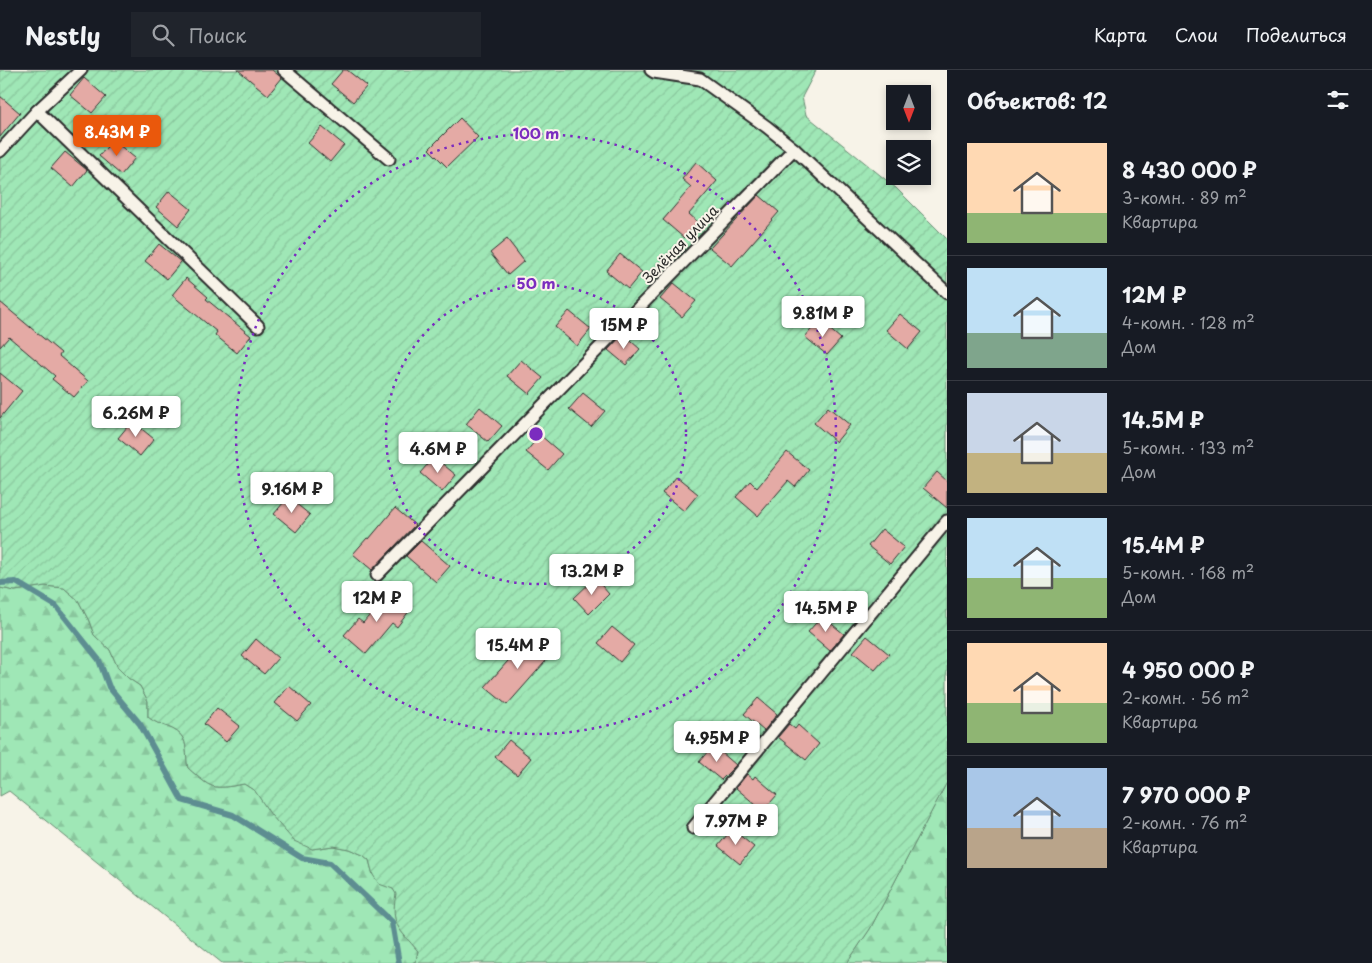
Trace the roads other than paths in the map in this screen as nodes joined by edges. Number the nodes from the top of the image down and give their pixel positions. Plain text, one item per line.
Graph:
1 (81, 70) edge
2 (284, 70) edge
3 (651, 70) edge
4 (38, 111) junction
5 (794, 149) junction
6 (0, 150) edge
7 (388, 159) dead end
8 (947, 292) edge
9 (258, 326) dead end
10 (947, 521) edge
11 (377, 575) dead end
12 (693, 828) dead end

1 - 4 lane
2 - 7 lane
3 - 5 lane
4 - 6 lane
4 - 9 lane
5 - 8 lane
5 - 11 lane, Зелёная улица
10 - 12 lane

